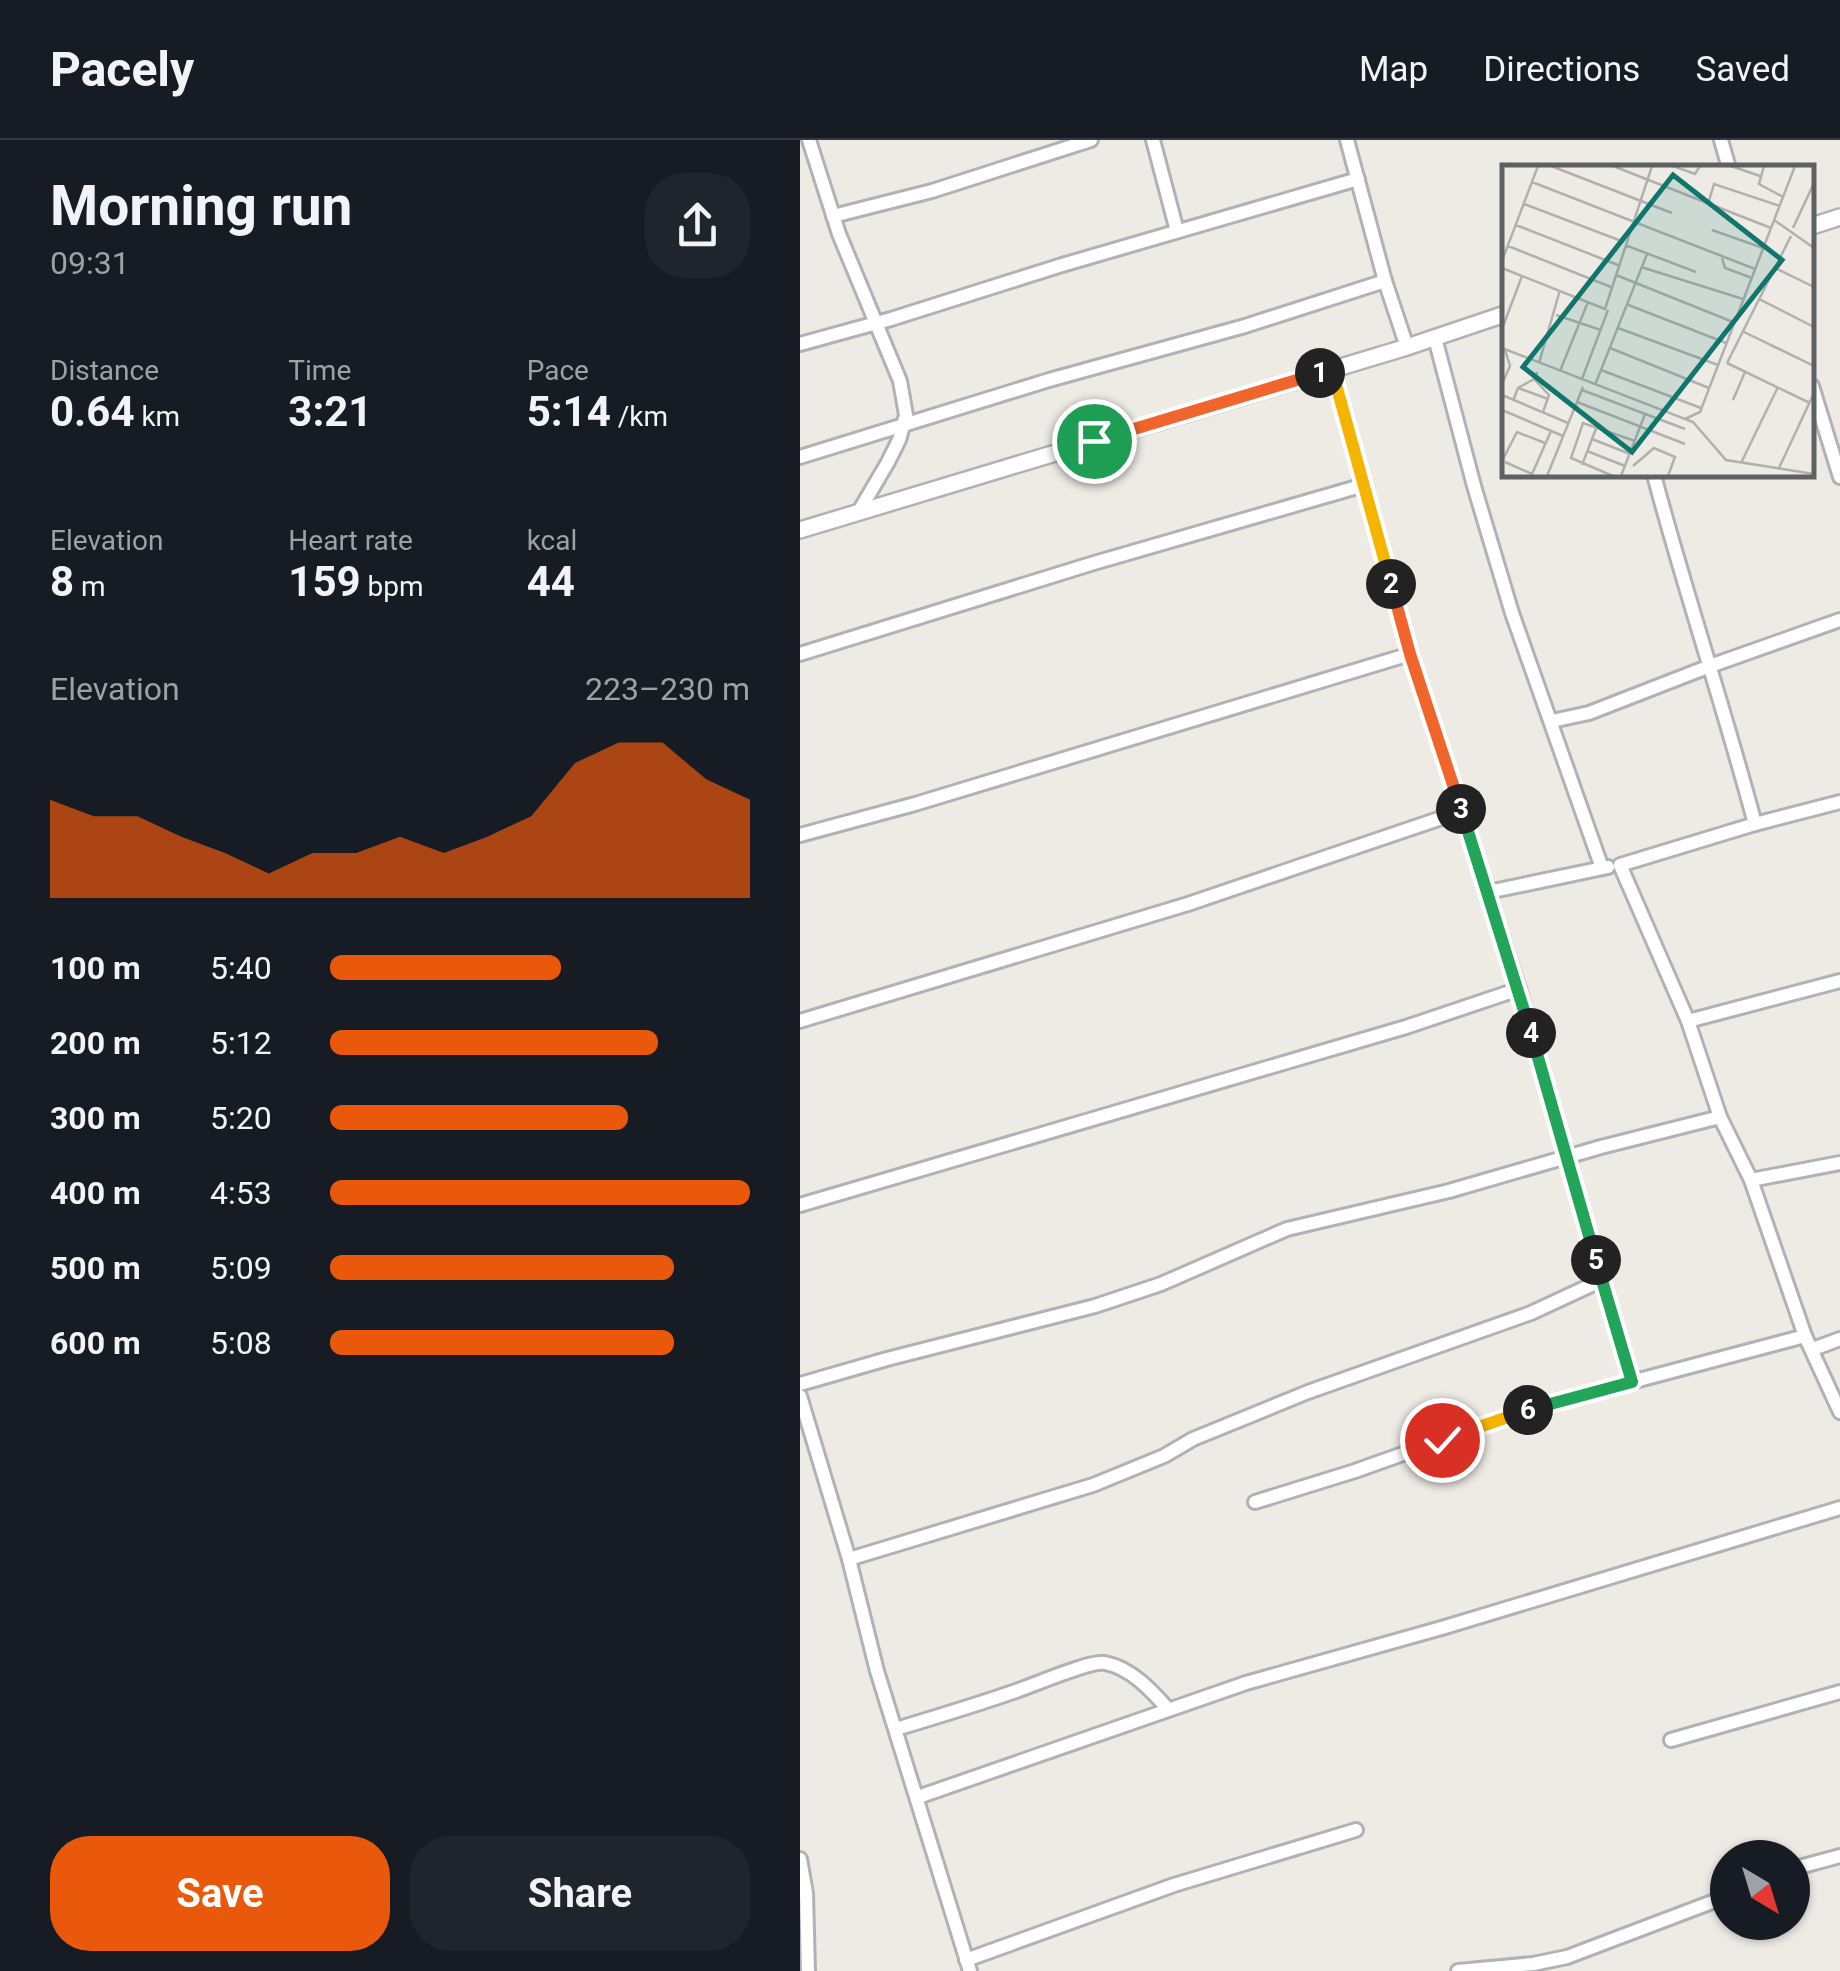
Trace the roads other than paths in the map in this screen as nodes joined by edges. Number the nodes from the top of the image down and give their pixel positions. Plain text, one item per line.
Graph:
1 (809, 140) edge
2 (1091, 140) edge
3 (1154, 140) edge
4 (1347, 140) edge
5 (1721, 140) edge
6 (1728, 165) edge
7 (1358, 179) junction
8 (834, 216) junction
9 (1840, 218) edge
10 (1815, 225) edge
11 (1177, 230) junction
12 (1385, 280) junction
13 (1502, 315) edge
14 (874, 324) junction
15 (1435, 338) junction
16 (800, 344) edge
17 (1407, 347) junction
18 (1332, 370) junction
19 (1815, 396) edge
20 (902, 426) junction
21 (800, 457) edge
22 (1840, 477) edge
23 (1655, 478) edge
24 (1364, 485) junction
25 (858, 513) junction
26 (800, 530) edge
27 (1840, 620) edge
28 (800, 654) edge
29 (1410, 654) junction
30 (1710, 666) junction
31 (1552, 721) junction
32 (1840, 802) edge
33 (1462, 811) junction
34 (1755, 824) junction
35 (800, 835) edge
36 (1620, 865) junction
37 (1602, 868) junction
38 (1488, 892) junction
39 (1840, 981) edge
40 (1519, 989) junction
41 (800, 1021) edge
42 (1688, 1021) junction
43 (1720, 1117) junction
44 (1567, 1157) junction
45 (1840, 1163) edge
46 (1751, 1180) junction
47 (800, 1205) edge
48 (1602, 1280) junction
49 (1840, 1340) edge
50 (1809, 1342) junction
51 (1632, 1382) junction
52 (800, 1384) edge
53 (800, 1396) edge
54 (1840, 1412) edge
55 (1255, 1502) dead end
56 (1840, 1508) edge
57 (849, 1559) junction
58 (1840, 1692) edge
59 (1168, 1709) junction
60 (896, 1729) junction
61 (1671, 1740) dead end
62 (918, 1798) junction
63 (1356, 1830) dead end
64 (1840, 1856) edge
65 (800, 1859) edge
66 (1810, 1864) edge
67 (803, 1893) edge
68 (1710, 1903) edge
69 (968, 1966) edge
70 (1503, 1968) edge
71 (808, 1971) edge
72 (1458, 1971) edge

1 - 8 street
2 - 8 street
3 - 11 street
4 - 7 street
5 - 6 street
7 - 11 street
7 - 12 street
8 - 14 street
9 - 10 street
11 - 14 street
12 - 17 street
12 - 20 street
13 - 15 street
14 - 16 street
14 - 20 street
15 - 17 street
15 - 31 street
17 - 18 street
18 - 24 street
18 - 25 street
19 - 22 street
20 - 21 street
20 - 25 street
23 - 30 street
24 - 28 street
24 - 29 street
25 - 26 street
27 - 30 street
29 - 33 street
29 - 35 street
30 - 31 street
30 - 34 street
31 - 37 street
32 - 34 street
33 - 38 street
33 - 41 street
34 - 36 street
36 - 37 street
36 - 42 street
37 - 38 street
38 - 40 street
39 - 42 street
40 - 44 street
40 - 47 street
42 - 43 street
43 - 44 street
43 - 46 street
44 - 48 street
44 - 52 street
45 - 46 street
46 - 50 street
48 - 51 street
48 - 57 street
49 - 50 street
50 - 51 street
50 - 54 street
51 - 55 street
53 - 57 street
56 - 59 street
57 - 60 street
58 - 61 street
59 - 60 street
59 - 62 street
60 - 62 street
62 - 69 street
63 - 69 street
64 - 66 street
65 - 67 street
67 - 71 street
68 - 70 street
70 - 72 street

